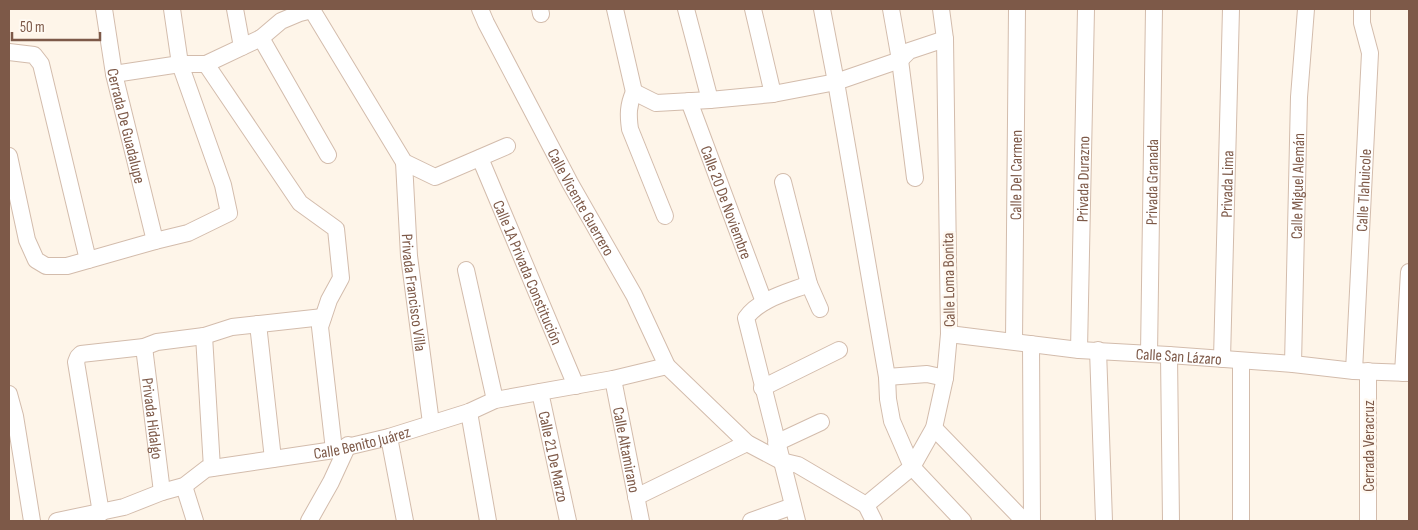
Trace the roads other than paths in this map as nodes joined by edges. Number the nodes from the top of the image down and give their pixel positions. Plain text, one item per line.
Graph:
1 (104, 9) edge
2 (172, 9) edge
3 (235, 9) edge
4 (480, 9) edge
5 (615, 9) edge
6 (686, 9) edge
7 (753, 9) edge
8 (822, 9) edge
9 (891, 9) edge
10 (941, 9) edge
11 (1016, 9) edge
12 (1086, 9) edge
13 (1154, 9) edge
14 (1231, 9) edge
15 (1306, 9) edge
16 (1362, 9) edge
17 (306, 10) edge
18 (261, 38) junction
19 (945, 39) junction
20 (242, 47) junction
21 (9, 52) edge
22 (900, 60) junction
23 (180, 64) junction
24 (206, 64) junction
25 (114, 74) junction
26 (836, 82) junction
27 (634, 92) junction
28 (773, 94) junction
29 (710, 100) junction
30 (689, 101) junction
31 (507, 146) dead end
32 (328, 155) dead end
33 (9, 156) edge
34 (480, 158) junction
35 (404, 162) junction
36 (915, 178) dead end
37 (783, 182) dead end
38 (665, 216) dead end
39 (155, 240) junction
40 (88, 260) junction
41 (466, 270) dead end
42 (1409, 272) edge
43 (809, 284) junction
44 (764, 302) junction
45 (820, 309) dead end
46 (323, 317) junction
47 (258, 324) junction
48 (949, 334) junction
49 (204, 336) junction
50 (1014, 341) junction
51 (1031, 344) junction
52 (144, 346) junction
53 (839, 350) dead end
54 (1080, 350) junction
55 (1098, 350) junction
56 (1149, 354) junction
57 (1169, 354) junction
58 (1222, 359) junction
59 (1240, 361) junction
60 (1293, 364) junction
61 (667, 366) junction
62 (1361, 371) junction
63 (1406, 373) edge
64 (887, 377) junction
65 (945, 378) junction
66 (613, 379) junction
67 (576, 386) junction
68 (762, 388) junction
69 (540, 392) junction
70 (9, 394) edge
71 (495, 400) junction
72 (469, 412) junction
73 (821, 422) dead end
74 (431, 423) junction
75 (934, 428) junction
76 (389, 437) junction
77 (747, 443) junction
78 (776, 444) junction
79 (341, 448) junction
80 (272, 459) junction
81 (781, 461) junction
82 (912, 466) junction
83 (212, 468) junction
84 (184, 486) junction
85 (162, 492) junction
86 (636, 497) junction
87 (866, 505) junction
88 (101, 513) junction
89 (125, 514) edge
90 (795, 514) edge
91 (32, 521) edge
92 (63, 521) edge
93 (195, 521) edge
94 (309, 521) edge
95 (405, 521) edge
96 (488, 521) edge
97 (568, 521) edge
98 (641, 521) edge
99 (751, 521) edge
100 (874, 521) edge
101 (963, 521) edge
102 (1024, 521) edge
103 (1032, 521) edge
104 (1104, 521) edge
105 (1171, 521) edge
106 (1241, 521) edge
107 (1368, 521) edge

1 - 25 street, Cerrada De Guadalupe
2 - 23 street
3 - 20 street
4 - 61 street, Calle Vicente Guerrero
5 - 27 street
6 - 29 street
7 - 28 street
8 - 26 street
9 - 22 street
10 - 19 street, Calle Loma Bonita
11 - 50 street, Calle Del Carmen
12 - 54 street, Privada Durazno
13 - 56 street, Privada Granada
14 - 58 street, Privada Lima
15 - 60 street, Calle Miguel Alemán
16 - 62 street, Calle Tlahuicole
17 - 18 street
17 - 35 street
18 - 20 street
18 - 32 street
19 - 22 street
19 - 48 street, Calle Loma Bonita
20 - 24 street
21 - 40 street
22 - 26 street
22 - 36 street
23 - 24 street
23 - 25 street
23 - 39 street
24 - 46 street
25 - 39 street, Cerrada De Guadalupe
26 - 28 street
26 - 64 street
27 - 30 street
27 - 38 street
28 - 29 street
29 - 30 street
30 - 44 street, Calle 20 De Noviembre
31 - 34 street
33 - 40 street
34 - 35 street
34 - 67 street, Calle 1A Privada Constitución
35 - 74 street, Privada Francisco Villa
37 - 43 street
39 - 40 street
41 - 71 street
42 - 63 street
43 - 44 street
43 - 45 street
44 - 68 street
46 - 47 street
46 - 79 street
47 - 49 street
47 - 80 street
48 - 50 street, Calle San Lázaro
48 - 65 street, Calle Loma Bonita
49 - 52 street
49 - 83 street
50 - 51 street, Calle San Lázaro
51 - 54 street, Calle San Lázaro
51 - 103 street
52 - 85 street, Privada Hidalgo
52 - 88 street
53 - 68 street
54 - 55 street, Calle San Lázaro
55 - 56 street, Calle San Lázaro
55 - 104 street
56 - 57 street, Calle San Lázaro
57 - 58 street, Calle San Lázaro
57 - 105 street
58 - 59 street, Calle San Lázaro
59 - 60 street, Calle San Lázaro
59 - 106 street
60 - 62 street, Calle San Lázaro
61 - 66 street, Calle Benito Juárez
61 - 77 street, Calle Vicente Guerrero
62 - 63 street, Calle San Lázaro
62 - 107 street, Cerrada Veracruz
64 - 65 street
64 - 82 street
65 - 75 street, Calle Loma Bonita
66 - 67 street, Calle Benito Juárez
66 - 86 street, Calle Altamirano
67 - 69 street, Calle Benito Juárez
68 - 78 street
69 - 71 street, Calle Benito Juárez
69 - 97 street, Calle 21 De Marzo
70 - 91 street
71 - 72 street, Calle Benito Juárez
72 - 74 street, Calle Benito Juárez
72 - 96 street
73 - 78 street
74 - 76 street, Calle Benito Juárez
75 - 82 street, Calle Loma Bonita
75 - 102 street
76 - 79 street, Calle Benito Juárez
76 - 95 street
77 - 81 street, Calle Vicente Guerrero
77 - 86 street
78 - 81 street
79 - 80 street, Calle Benito Juárez
79 - 94 street
80 - 83 street, Calle Benito Juárez
81 - 87 street, Calle Vicente Guerrero
81 - 90 street
82 - 87 street, Calle Loma Bonita
82 - 101 street
83 - 84 street, Calle Benito Juárez
84 - 85 street, Calle Benito Juárez
84 - 93 street
85 - 89 street, Calle Benito Juárez
86 - 98 street, Calle Altamirano
87 - 100 street
88 - 89 street, Calle Benito Juárez
88 - 92 street, Calle Benito Juárez
90 - 99 street

